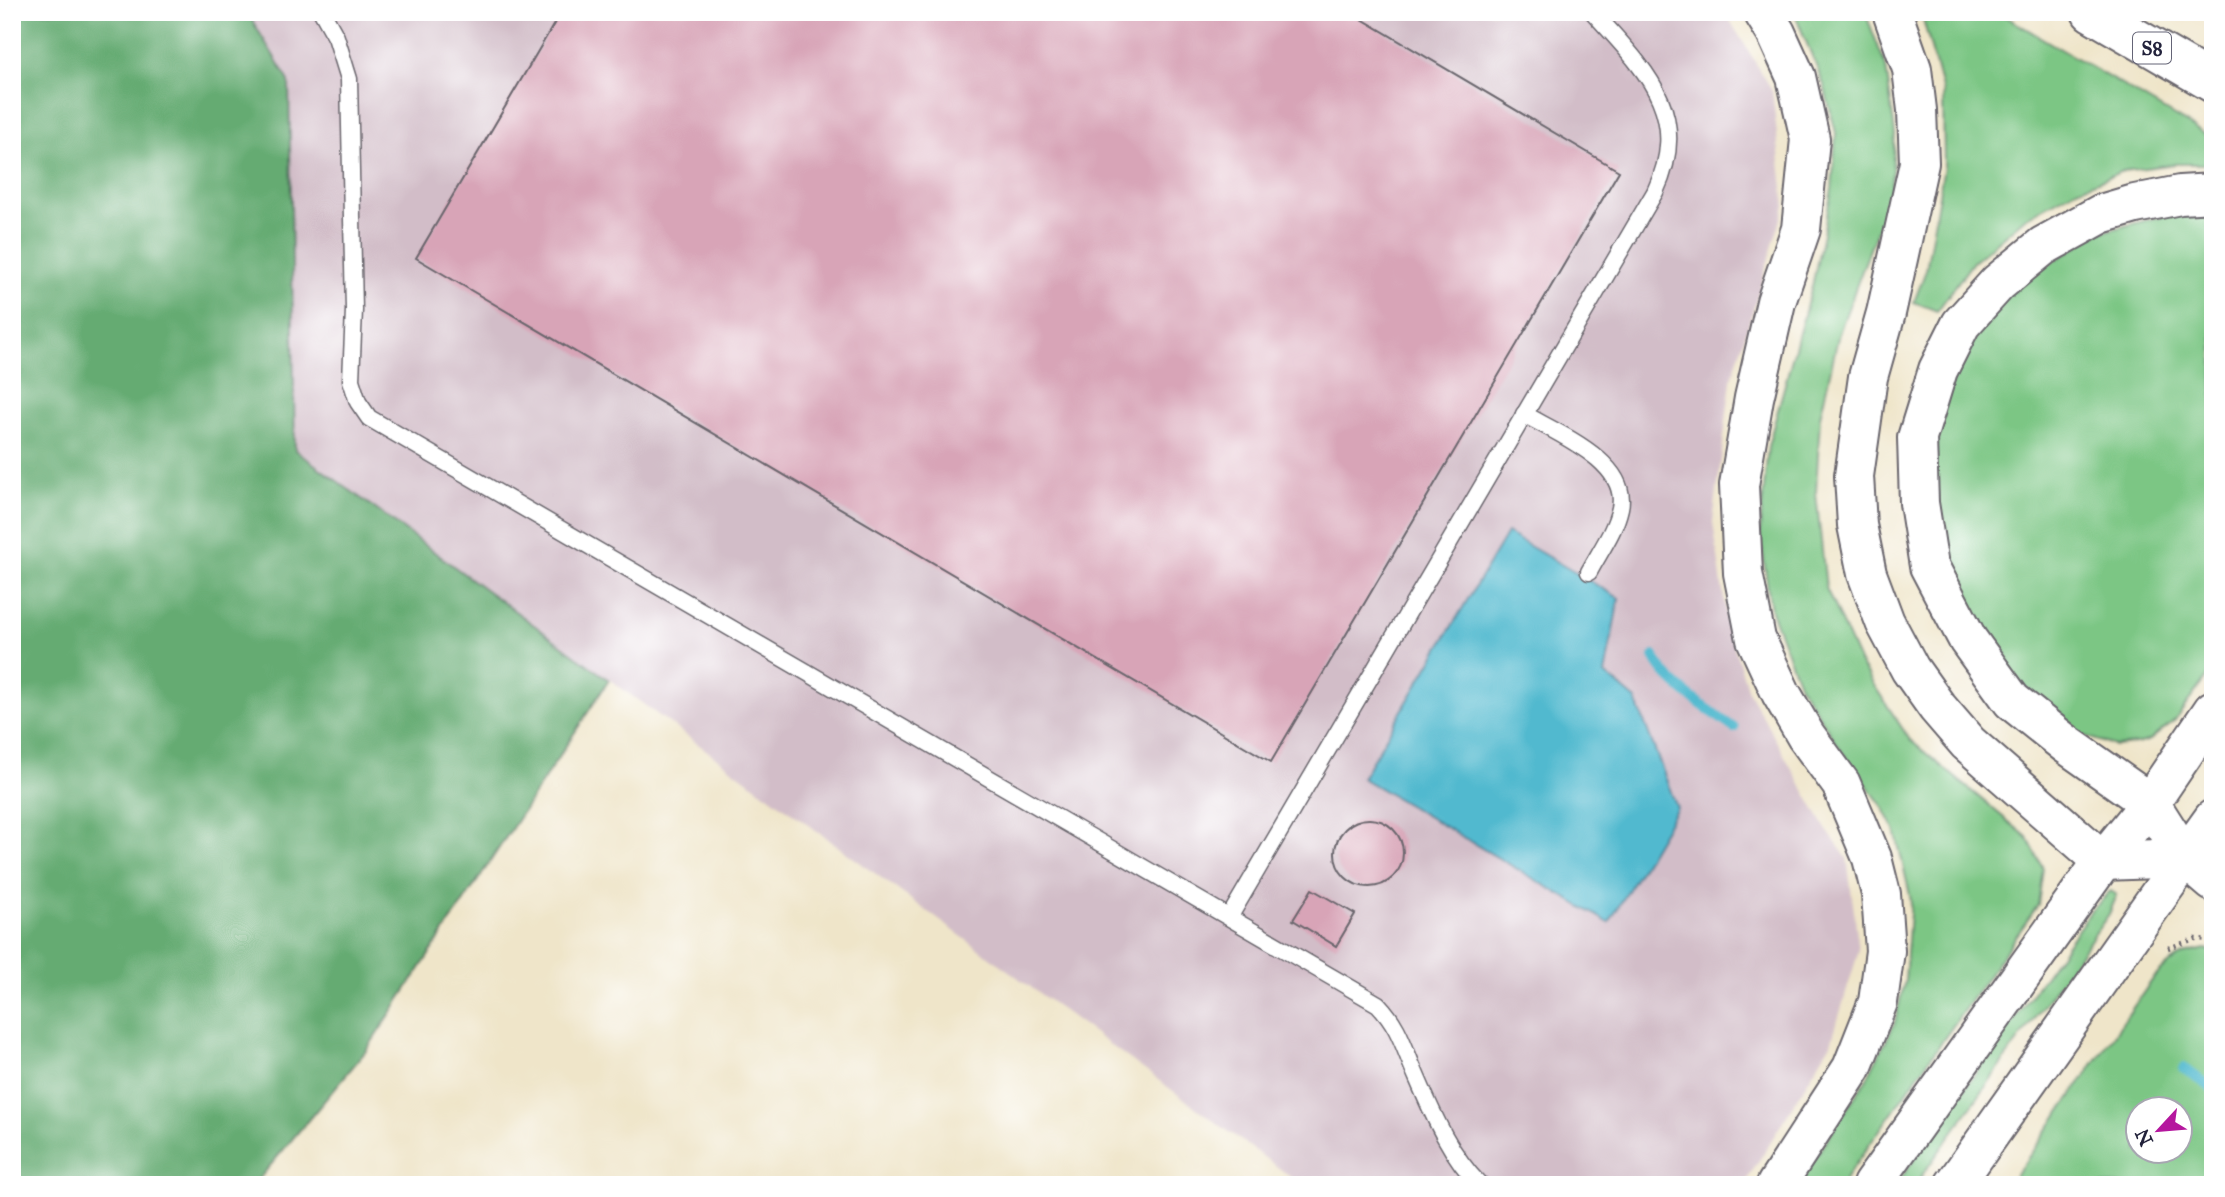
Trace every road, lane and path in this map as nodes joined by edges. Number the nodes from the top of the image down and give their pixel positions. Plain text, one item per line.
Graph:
1 (322, 12) edge
2 (1593, 12) edge
3 (1763, 12) edge
4 (1892, 12) edge
5 (2091, 12) edge
6 (2213, 83) edge
7 (2213, 193) edge
8 (1524, 414) junction
9 (1589, 572) dead end
10 (2213, 710) edge
11 (2150, 803) junction
12 (2213, 819) edge
13 (2103, 861) junction
14 (2199, 870) edge
15 (1230, 916) junction
16 (1480, 1185) edge
17 (1776, 1185) edge
18 (1872, 1185) edge
19 (1954, 1185) edge

1 - 15 lane
2 - 8 lane
3 - 17 main road
4 - 13 main road
5 - 6 main road, S8
7 - 11 main road
8 - 9 lane
8 - 15 lane
10 - 11 main road
11 - 13 main road
11 - 14 main road
12 - 14 main road
13 - 14 main road
13 - 18 main road
14 - 19 main road
15 - 16 lane

